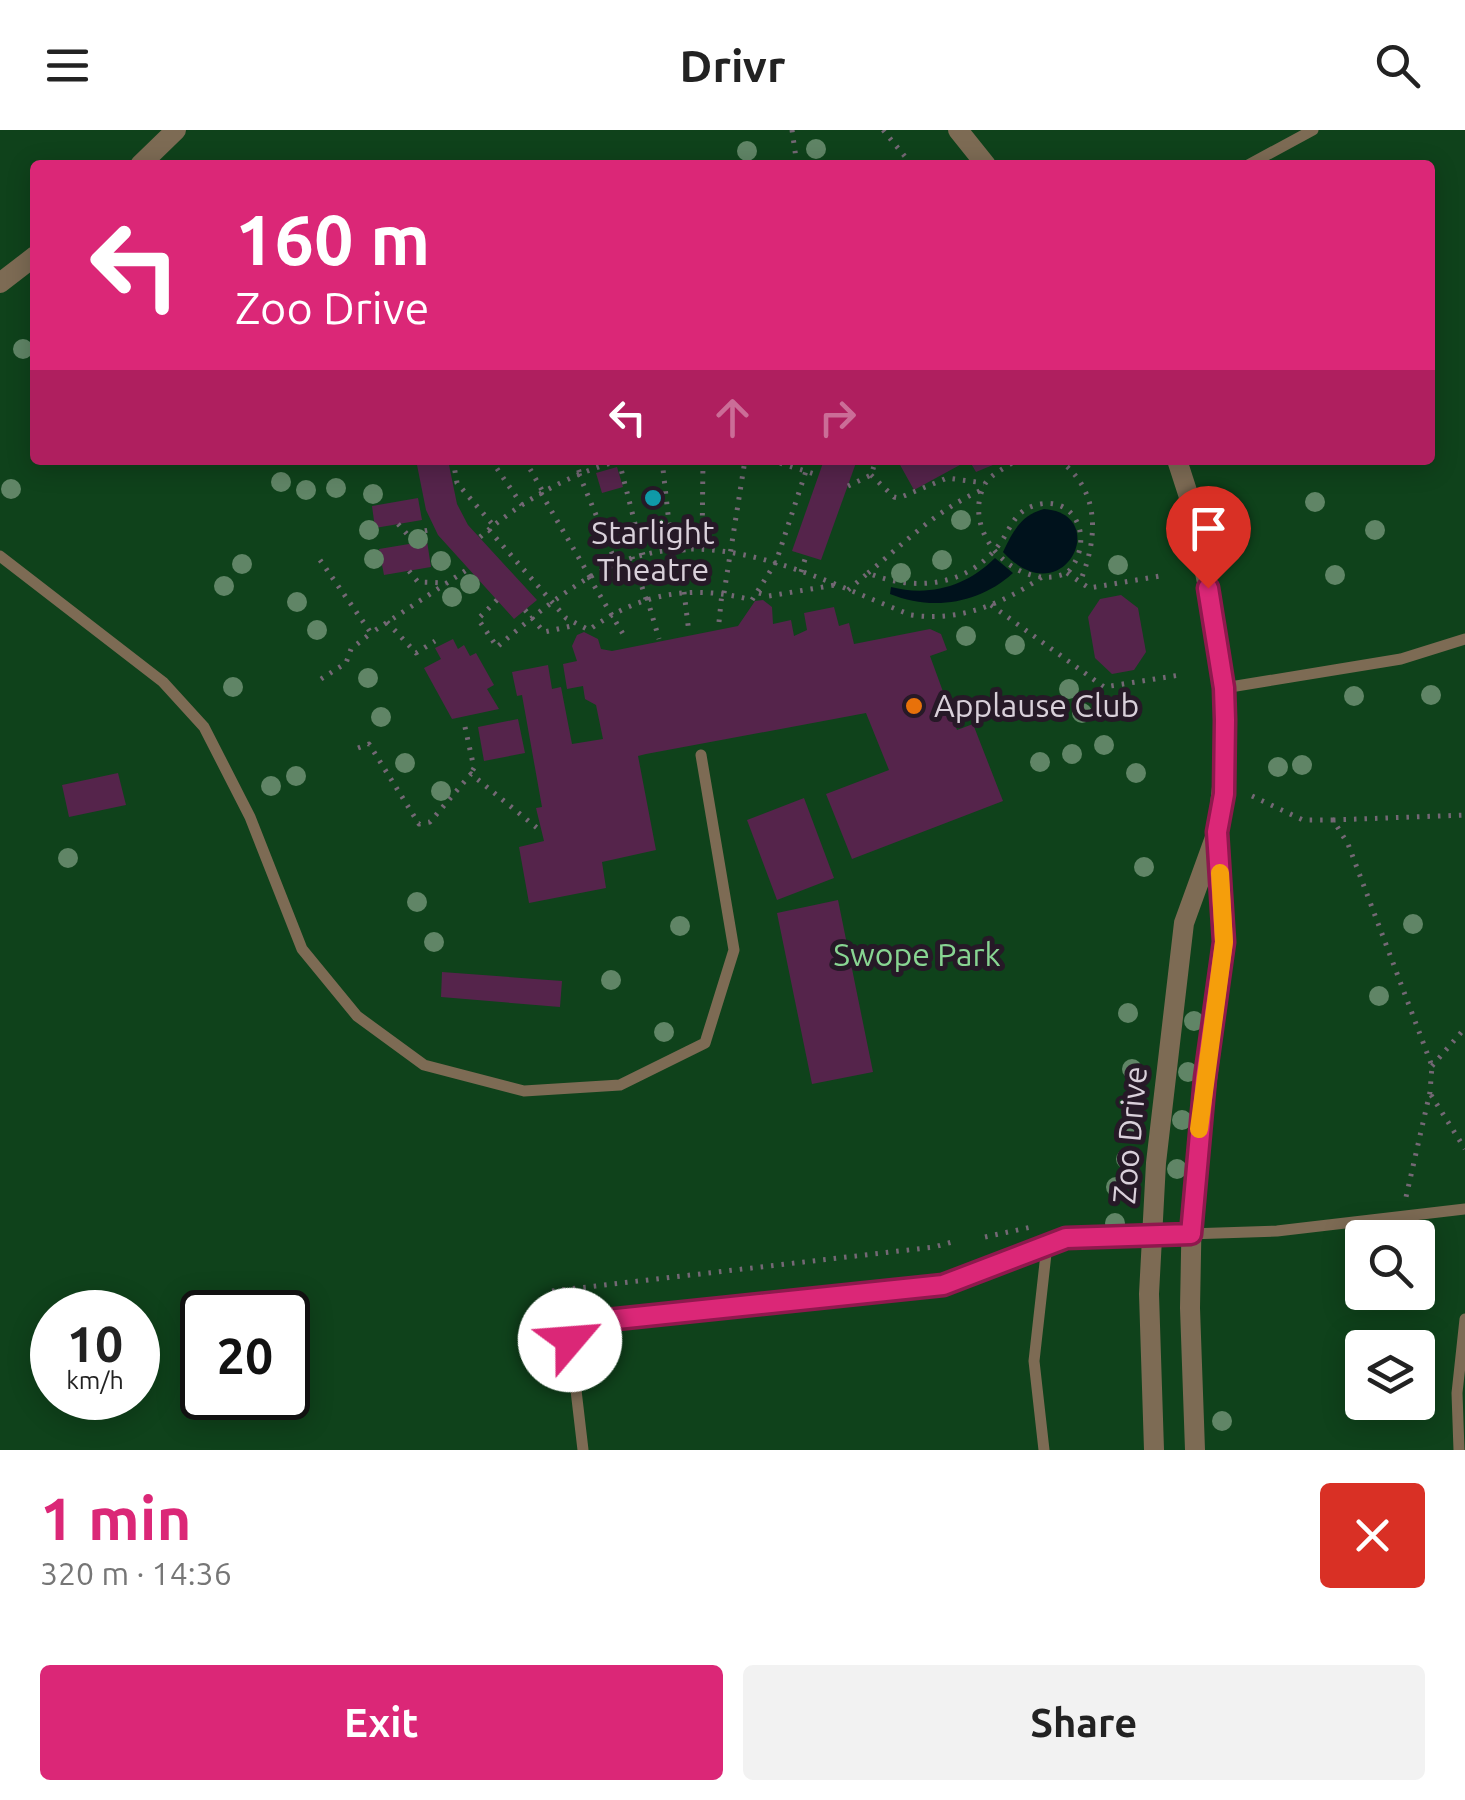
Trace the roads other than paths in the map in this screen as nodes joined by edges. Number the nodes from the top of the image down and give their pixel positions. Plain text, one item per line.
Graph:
1 (176, 130) edge
2 (958, 130) edge
3 (1312, 130) edge
4 (145, 160) edge
5 (982, 160) edge
6 (1257, 160) edge
7 (30, 260) edge
8 (0, 283) edge
9 (1179, 465) edge
10 (0, 556) edge
11 (1465, 639) edge
12 (1224, 688) junction
13 (701, 755) dead end
14 (1217, 832) junction
15 (1465, 1209) edge
16 (1191, 1234) junction
17 (1151, 1235) junction
18 (1047, 1246) junction
19 (1465, 1319) edge
20 (583, 1450) edge
21 (1044, 1450) edge
22 (1154, 1450) edge
23 (1195, 1450) edge
24 (1459, 1450) edge

1 - 4 street
2 - 5 street
3 - 6 lane
7 - 8 street
9 - 12 street, Zoo Drive
10 - 13 lane
11 - 12 lane
12 - 14 street, Zoo Drive
14 - 16 street, Zoo Drive
14 - 17 street, Zoo Drive
15 - 16 lane
16 - 17 lane
16 - 23 street, Zoo Drive
17 - 18 lane
17 - 22 street, Zoo Drive
18 - 20 lane
18 - 21 lane
19 - 24 lane

